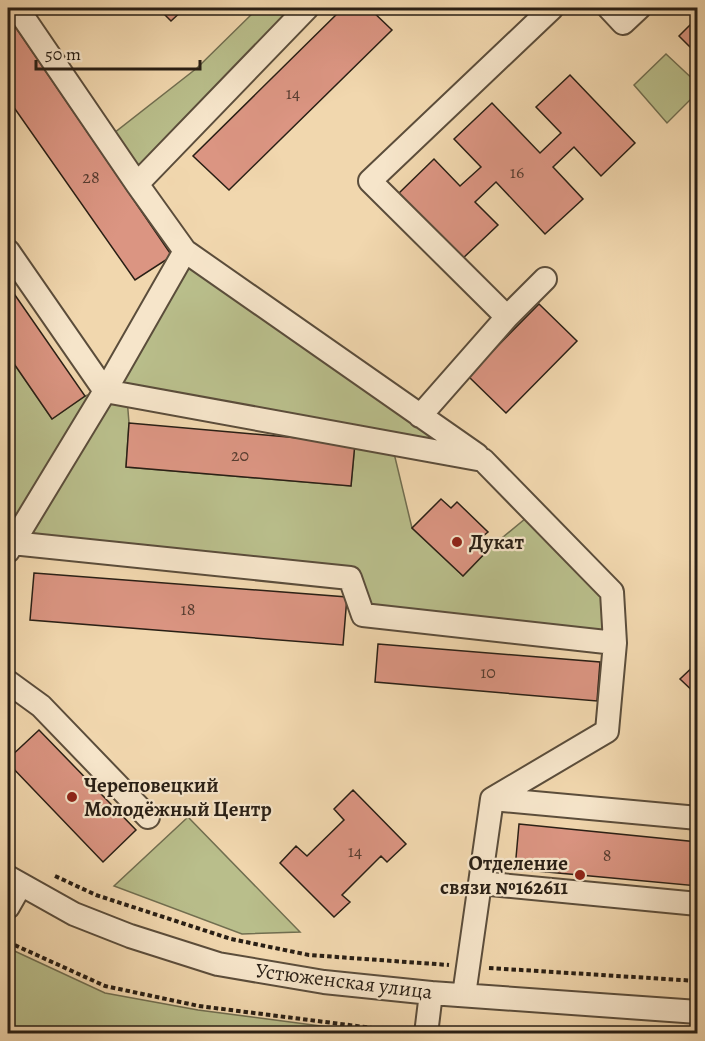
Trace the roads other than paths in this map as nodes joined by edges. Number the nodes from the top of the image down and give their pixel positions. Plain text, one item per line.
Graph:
1 (17, 8) edge
2 (308, 8) edge
3 (552, 8) edge
4 (609, 8) edge
5 (639, 8) edge
6 (137, 184) junction
7 (8, 251) edge
8 (185, 251) junction
9 (545, 279) dead end
10 (507, 317) junction
11 (105, 391) junction
12 (420, 416) junction
13 (483, 460) junction
14 (10, 547) edge
15 (615, 643) junction
16 (8, 682) edge
17 (492, 799) junction
18 (148, 817) dead end
19 (698, 818) edge
20 (14, 881) edge
21 (480, 883) junction
22 (698, 904) edge
23 (8, 907) edge
24 (431, 993) junction
25 (464, 995) junction
26 (698, 1012) edge
27 (426, 1034) edge

1 - 6 street
2 - 6 street
3 - 10 street
4 - 5 street
6 - 8 street
7 - 11 street
8 - 11 street
8 - 12 street
9 - 10 street
10 - 12 street
11 - 13 street
11 - 14 street
12 - 13 street
13 - 15 street
14 - 15 street
15 - 17 street
16 - 18 street
17 - 19 street
17 - 21 street
20 - 23 street
20 - 24 street, Устюженская улица
21 - 22 street
21 - 25 street
24 - 25 street, Устюженская улица
24 - 27 street
25 - 26 street, Устюженская улица

